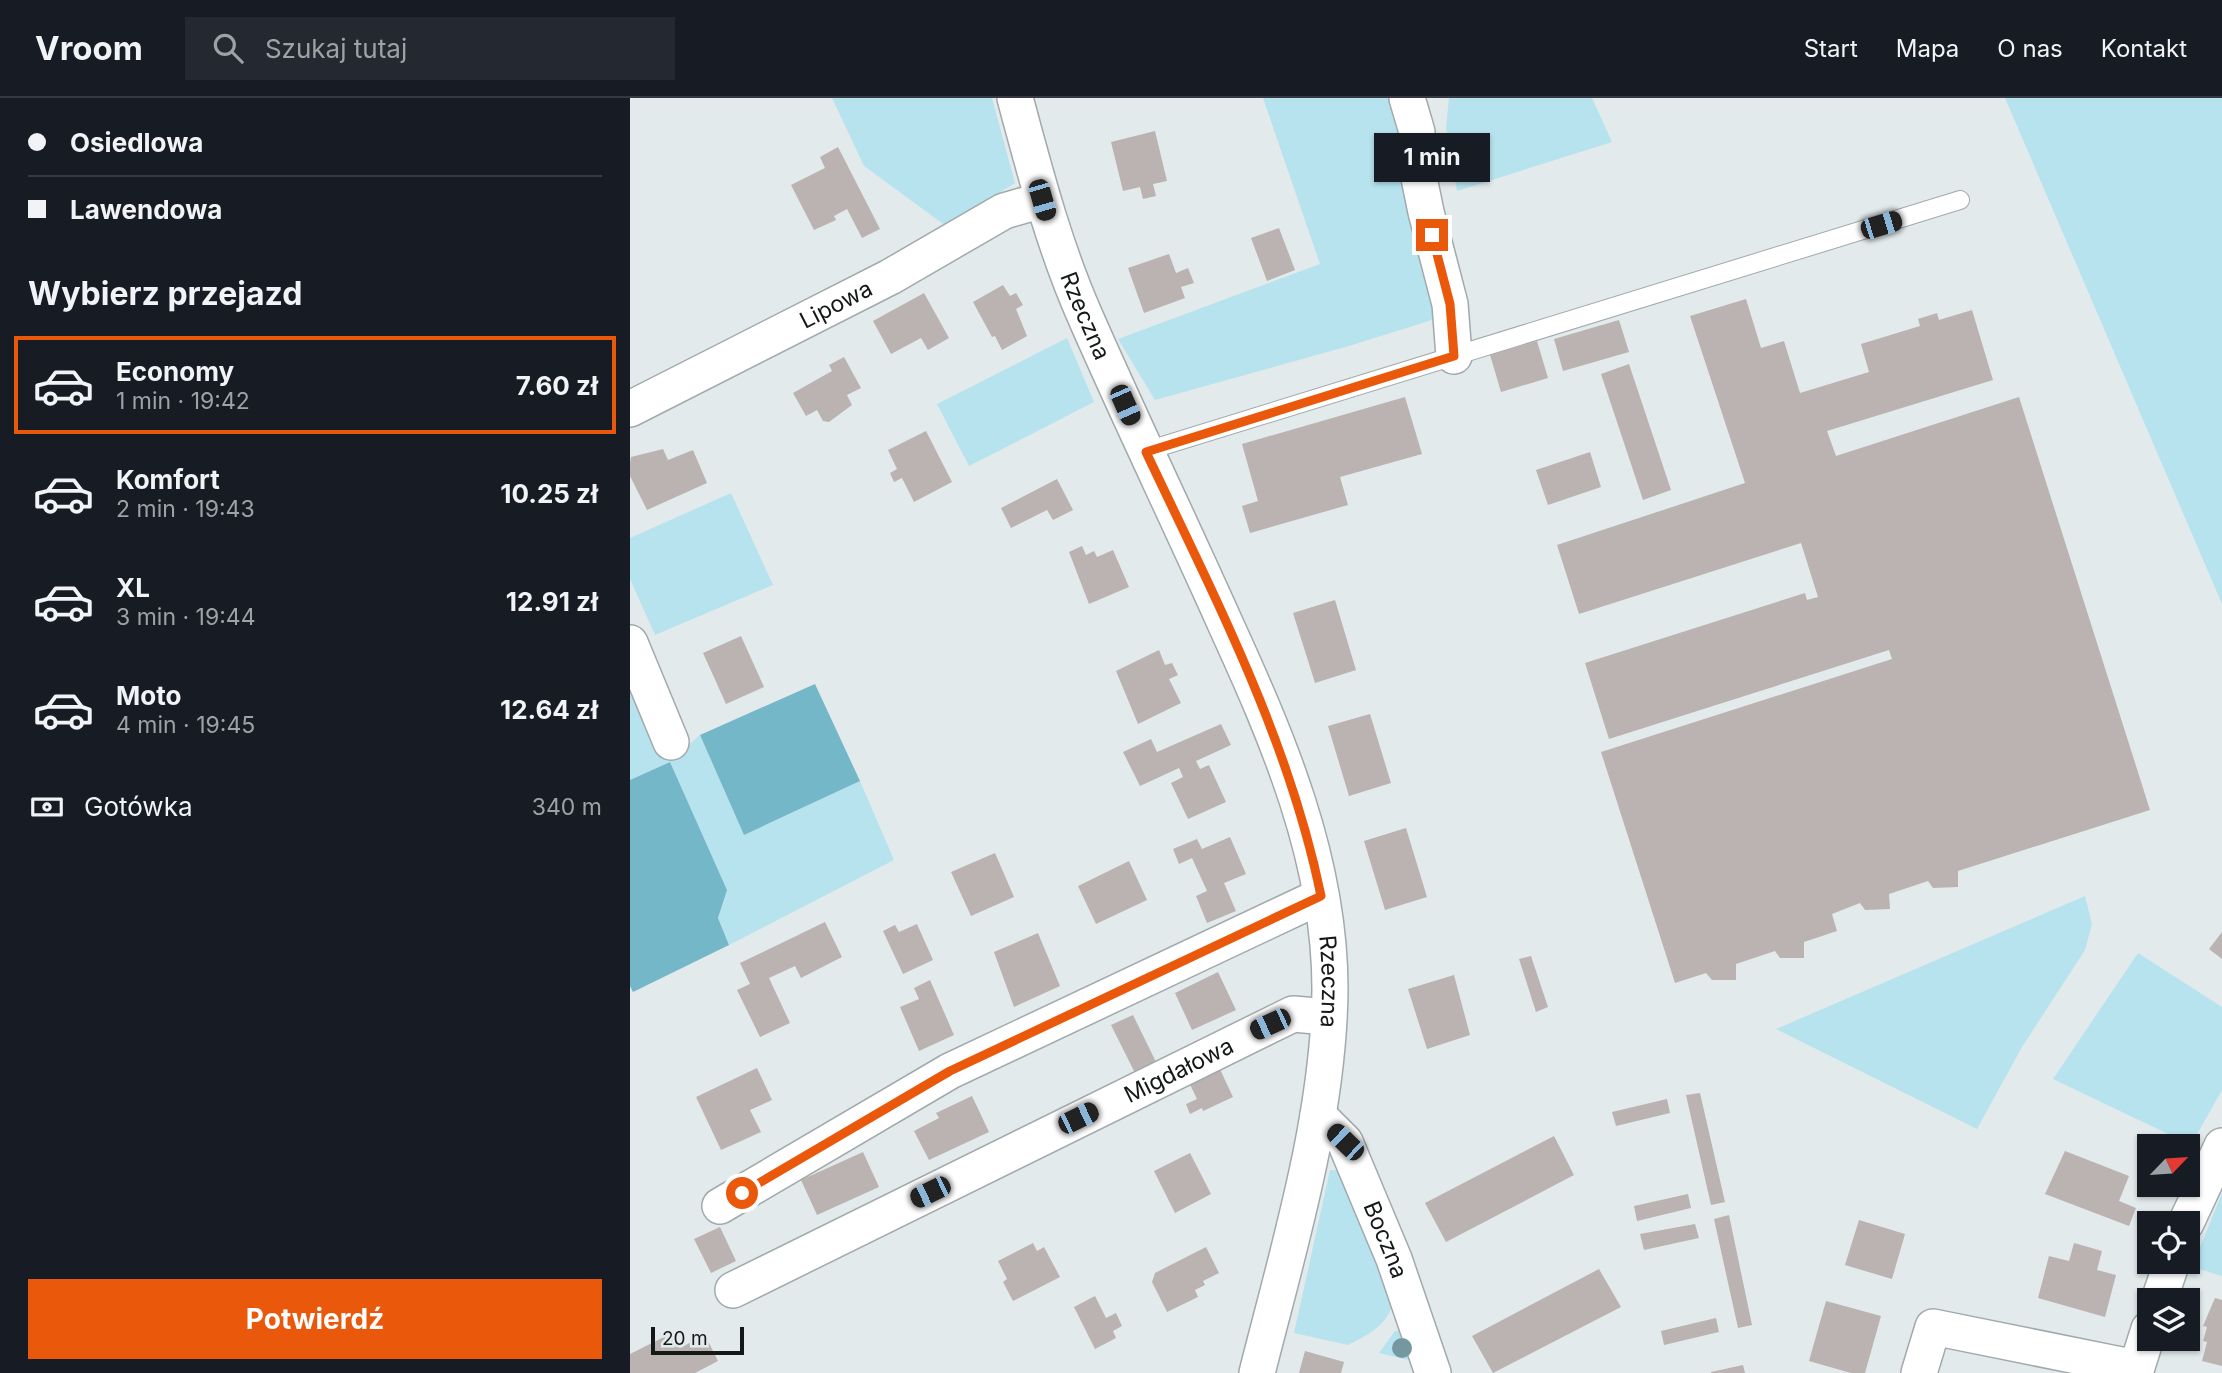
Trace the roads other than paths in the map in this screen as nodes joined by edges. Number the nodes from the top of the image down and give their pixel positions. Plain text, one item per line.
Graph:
1 (1016, 98) edge
2 (1407, 98) edge
3 (1042, 200) junction
4 (1960, 200) dead end
5 (1454, 356) junction
6 (630, 409) edge
7 (1146, 452) junction
8 (630, 643) edge
9 (671, 742) dead end
10 (1321, 896) junction
11 (1328, 1017) junction
12 (1318, 1115) junction
13 (2222, 1146) edge
14 (720, 1206) dead end
15 (2192, 1211) edge
16 (733, 1290) dead end
17 (2142, 1351) edge
18 (2135, 1371) edge
19 (1257, 1373) edge
20 (1433, 1373) edge
21 (1919, 1373) edge

1 - 3 street, Rzeczna
2 - 5 street
3 - 6 street, Lipowa
3 - 7 street, Rzeczna
4 - 5 lane
5 - 7 lane
7 - 10 street, Rzeczna
8 - 9 street
10 - 11 street, Rzeczna
10 - 14 street
11 - 12 street, Rzeczna
11 - 16 street, Migdałowa
12 - 19 street, Rzeczna
12 - 20 street, Boczna
13 - 15 street
17 - 18 street
18 - 21 street

